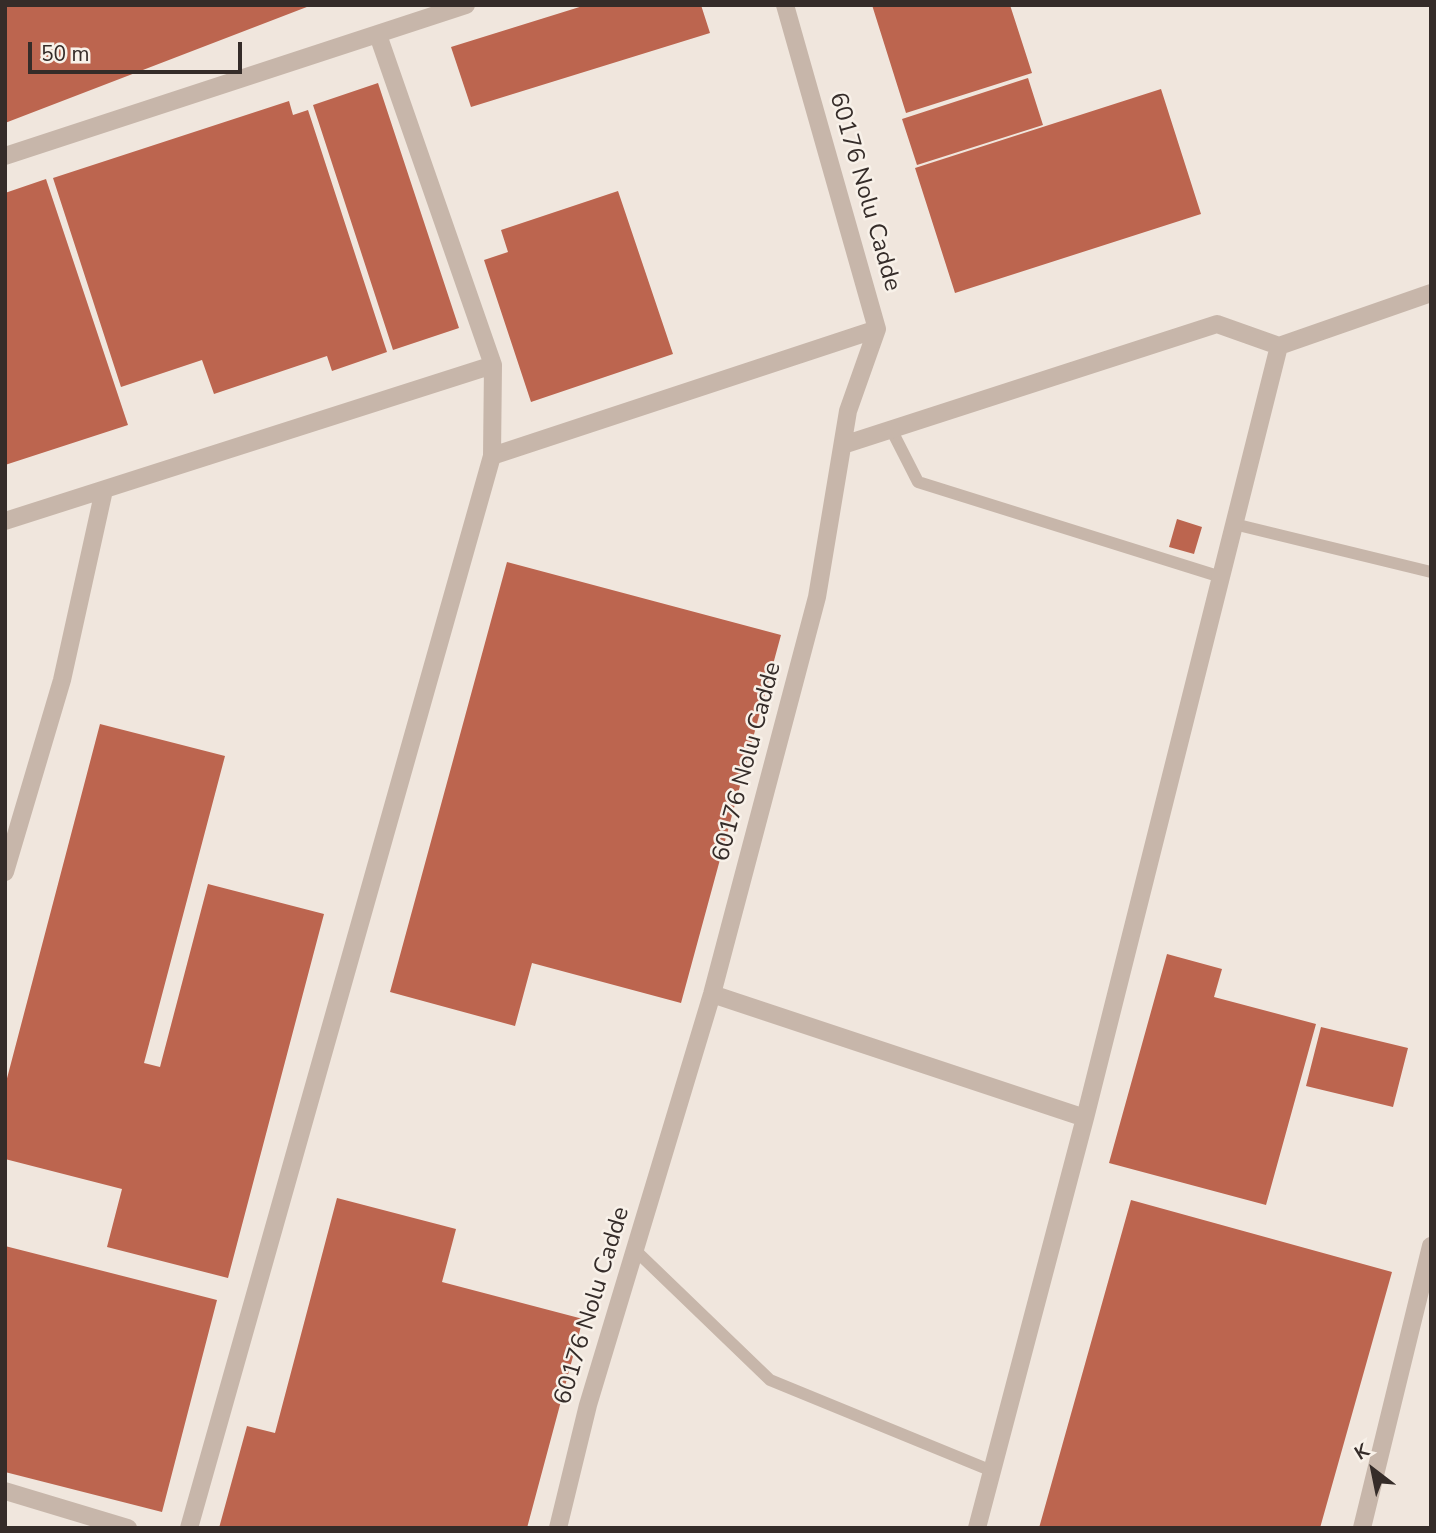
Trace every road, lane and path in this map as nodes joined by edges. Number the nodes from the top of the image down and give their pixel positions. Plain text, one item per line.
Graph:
1 (466, 5) edge
2 (785, 5) edge
3 (378, 35) junction
4 (5, 156) edge
5 (1431, 293) edge
6 (877, 329) junction
7 (1279, 346) junction
8 (492, 365) junction
9 (891, 429) junction
10 (843, 444) junction
11 (492, 456) junction
12 (104, 490) junction
13 (5, 522) edge
14 (1234, 524) junction
15 (1431, 572) edge
16 (1221, 577) junction
17 (5, 872) edge
18 (712, 994) junction
19 (1084, 1118) junction
20 (1431, 1246) edge
21 (635, 1250) junction
22 (992, 1471) junction
23 (5, 1491) edge
24 (128, 1528) edge
25 (189, 1528) edge
26 (558, 1528) edge
27 (977, 1528) edge
28 (1362, 1528) edge

1 - 3 street
2 - 6 street, 60176 Nolu Cadde
3 - 4 street
3 - 8 street
5 - 7 street
6 - 10 street, 60176 Nolu Cadde
6 - 11 street
7 - 9 street
7 - 14 street
8 - 11 street
8 - 12 street
9 - 10 street
9 - 16 lane
10 - 18 street, 60176 Nolu Cadde
11 - 25 street
12 - 13 street
12 - 17 street
14 - 15 lane
14 - 16 street
16 - 19 street
18 - 19 street
18 - 21 street, 60176 Nolu Cadde
19 - 22 street
20 - 28 street
21 - 22 lane
21 - 26 street, 60176 Nolu Cadde
22 - 27 street
23 - 24 street

